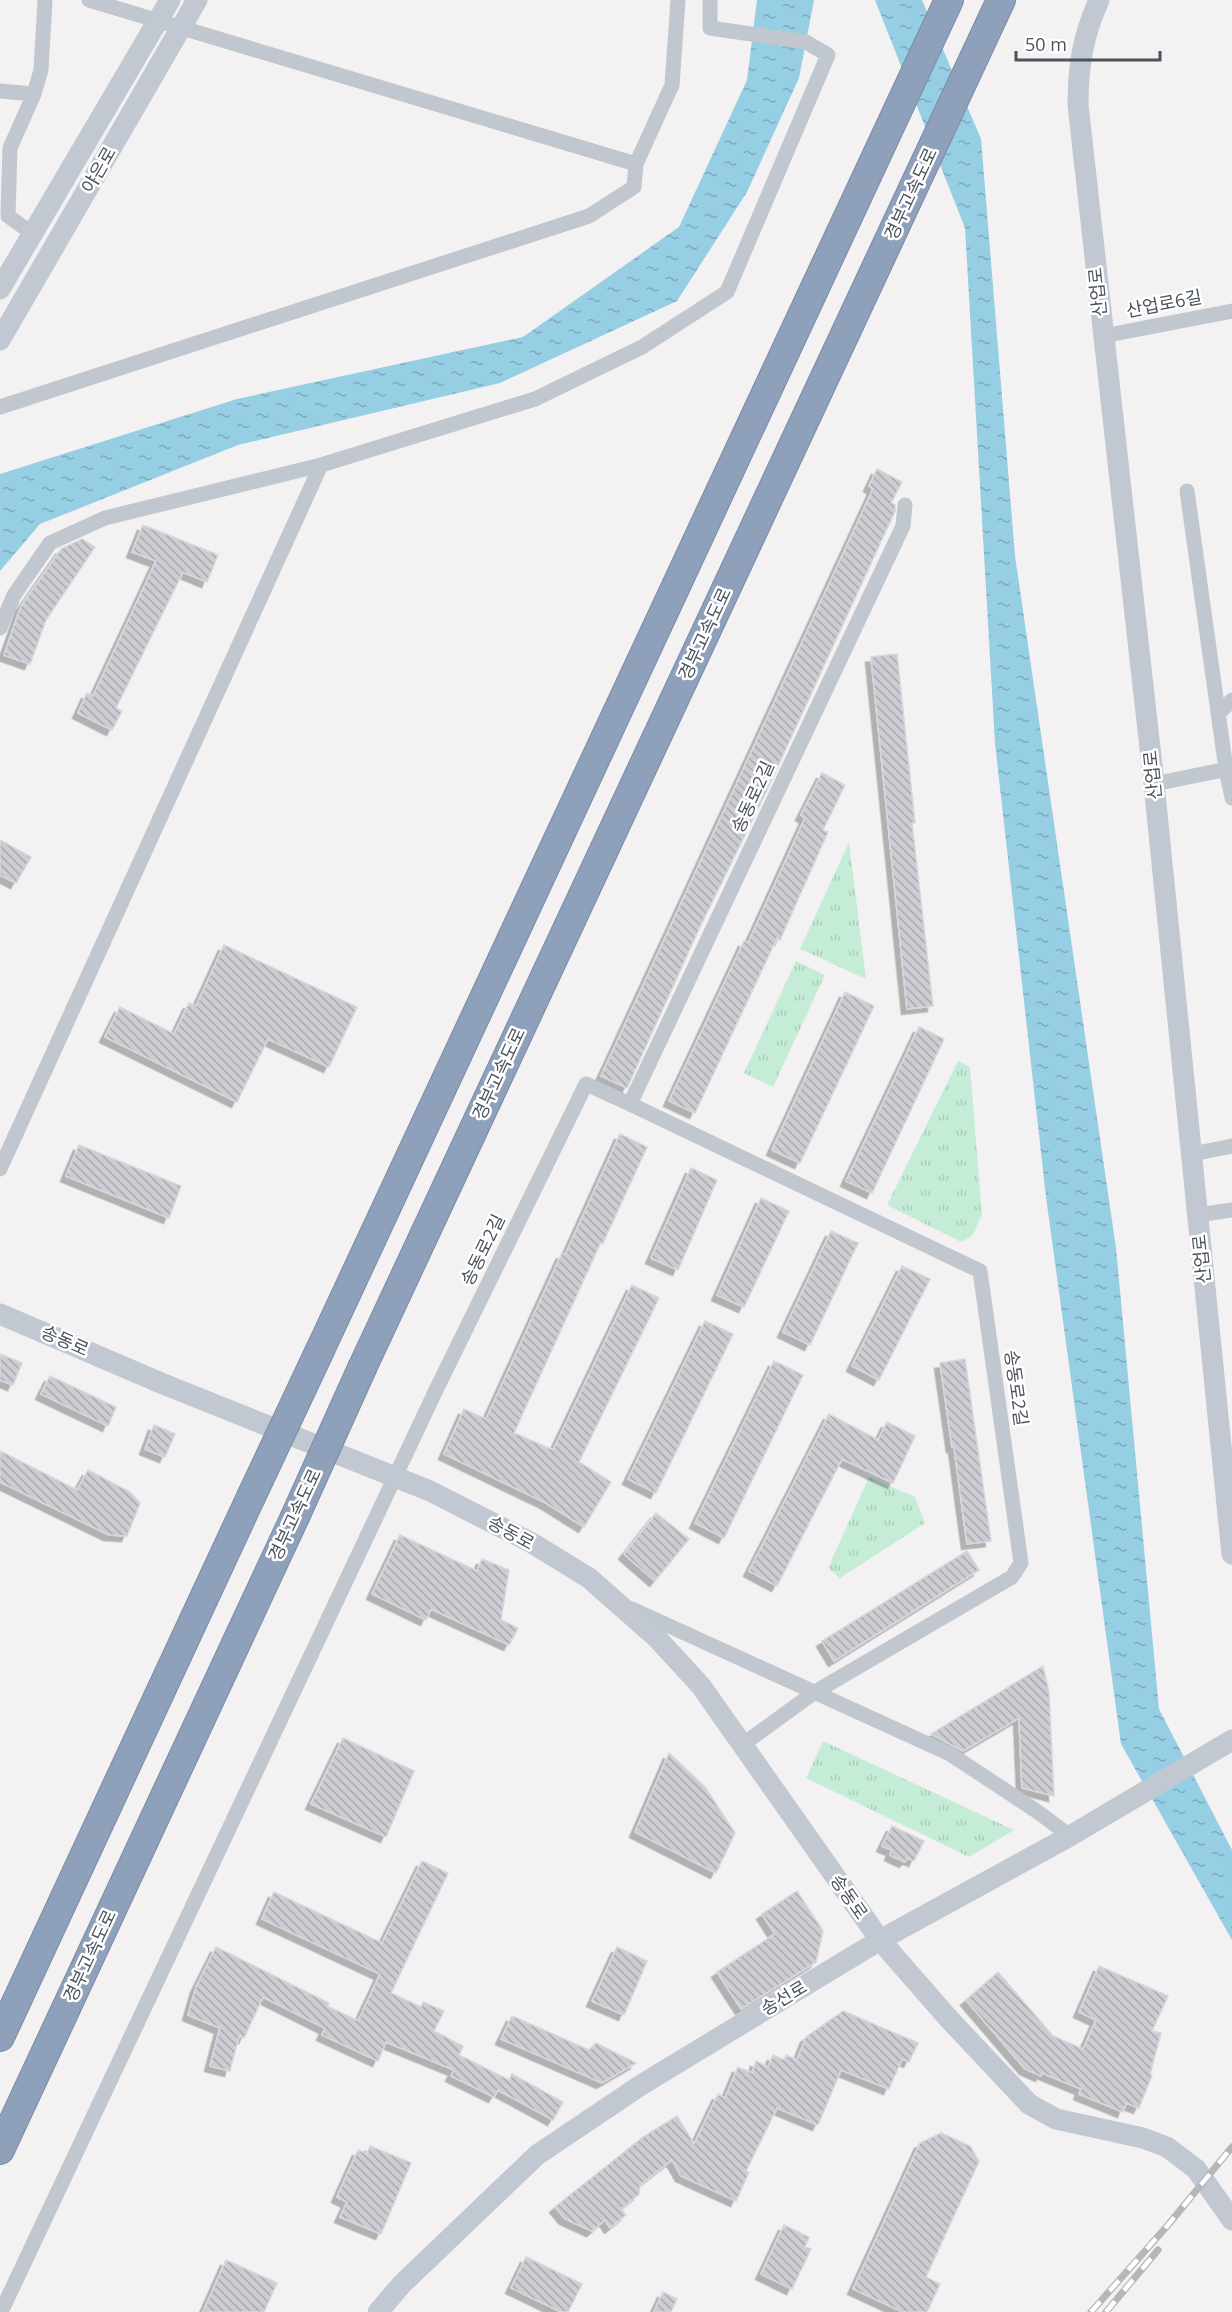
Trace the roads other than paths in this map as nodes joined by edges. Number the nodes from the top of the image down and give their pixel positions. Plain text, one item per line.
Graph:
1 (45, 0) edge
2 (89, 0) edge
3 (170, 0) edge
4 (197, 0) edge
5 (678, 0) edge
6 (710, 0) edge
7 (949, 0) edge
8 (1001, 0) edge
9 (1099, 0) edge
10 (157, 22) junction
11 (180, 29) junction
12 (0, 91) edge
13 (34, 94) junction
14 (636, 164) junction
15 (33, 234) junction
16 (0, 289) edge
17 (1232, 311) edge
18 (1103, 336) junction
19 (0, 340) edge
20 (0, 407) edge
21 (321, 465) junction
22 (1187, 491) dead end
23 (905, 505) dead end
24 (0, 628) edge
25 (1232, 700) edge
26 (1218, 714) junction
27 (1229, 769) edge
28 (1154, 784) junction
29 (1232, 798) edge
30 (630, 1104) junction
31 (1232, 1146) edge
32 (1192, 1154) junction
33 (0, 1169) edge
34 (1232, 1210) edge
35 (1198, 1215) junction
36 (0, 1314) edge
37 (395, 1476) junction
38 (1232, 1554) edge
39 (615, 1601) junction
40 (814, 1692) junction
41 (1232, 1740) edge
42 (742, 1745) junction
43 (1070, 1836) junction
44 (880, 1940) junction
45 (0, 2037) edge
46 (0, 2150) edge
47 (1232, 2220) edge
48 (1, 2312) edge
49 (378, 2312) edge

1 - 13 street
2 - 10 street
3 - 10 street, 야은로
4 - 11 street, 야은로
5 - 14 street
6 - 21 street
7 - 45 highway, bridge
8 - 46 highway, 경부고속도로, bridge
9 - 18 street, 산업로
10 - 11 street
10 - 15 street, 야은로
11 - 14 street
11 - 19 street, 야은로
12 - 13 street
13 - 15 street
14 - 20 street
15 - 16 street, 야은로
17 - 18 street, 산업로6길
18 - 28 street, 산업로
21 - 24 street
21 - 33 street
22 - 26 street
23 - 30 street, 송동로2길
25 - 26 street
26 - 27 street
27 - 28 street
27 - 29 street
28 - 32 street, 산업로
30 - 37 street, 송동로2길
30 - 40 street, 송동로2길
31 - 32 street
32 - 35 street, 산업로
34 - 35 street
35 - 38 street, 산업로
36 - 37 street, 송동로
37 - 39 street, 송동로
37 - 48 street
39 - 40 street
39 - 42 street, 송동로
40 - 42 street, 송동로2길
40 - 43 street
41 - 43 street, 송선로
42 - 44 street, 송동로
43 - 44 street, 송선로
44 - 47 street, 송동로
44 - 49 street, 송선로

